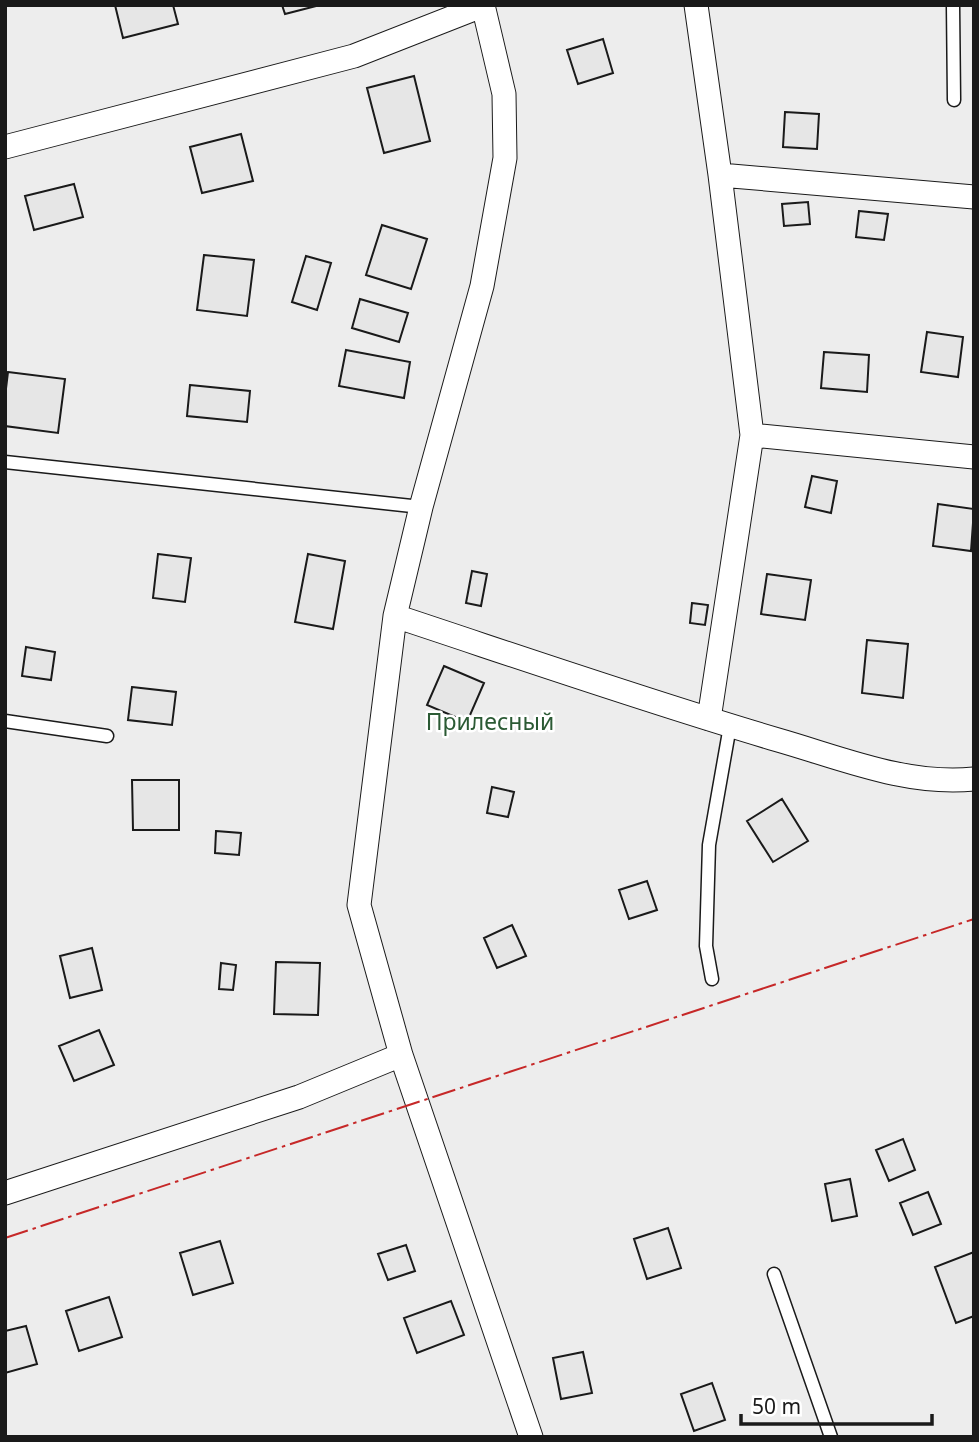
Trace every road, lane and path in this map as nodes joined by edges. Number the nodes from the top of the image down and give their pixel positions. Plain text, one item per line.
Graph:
1 (483, 5) edge
2 (696, 5) edge
3 (953, 5) edge
4 (954, 100) dead end
5 (5, 147) edge
6 (720, 175) junction
7 (974, 197) edge
8 (752, 435) junction
9 (974, 457) edge
10 (5, 462) edge
11 (421, 507) junction
12 (395, 616) junction
13 (5, 721) edge
14 (720, 722) junction
15 (107, 736) dead end
16 (974, 779) edge
17 (712, 979) dead end
18 (401, 1055) junction
19 (5, 1193) edge
20 (774, 1274) dead end
21 (531, 1437) edge
22 (831, 1437) edge

1 - 5 street
1 - 11 street
2 - 6 street
3 - 4 lane
6 - 7 street
6 - 8 street
8 - 9 street
8 - 14 street
10 - 11 lane
11 - 12 street
12 - 14 street
12 - 18 street
13 - 15 lane
14 - 16 street
14 - 17 lane
18 - 19 street
18 - 21 street
20 - 22 lane

